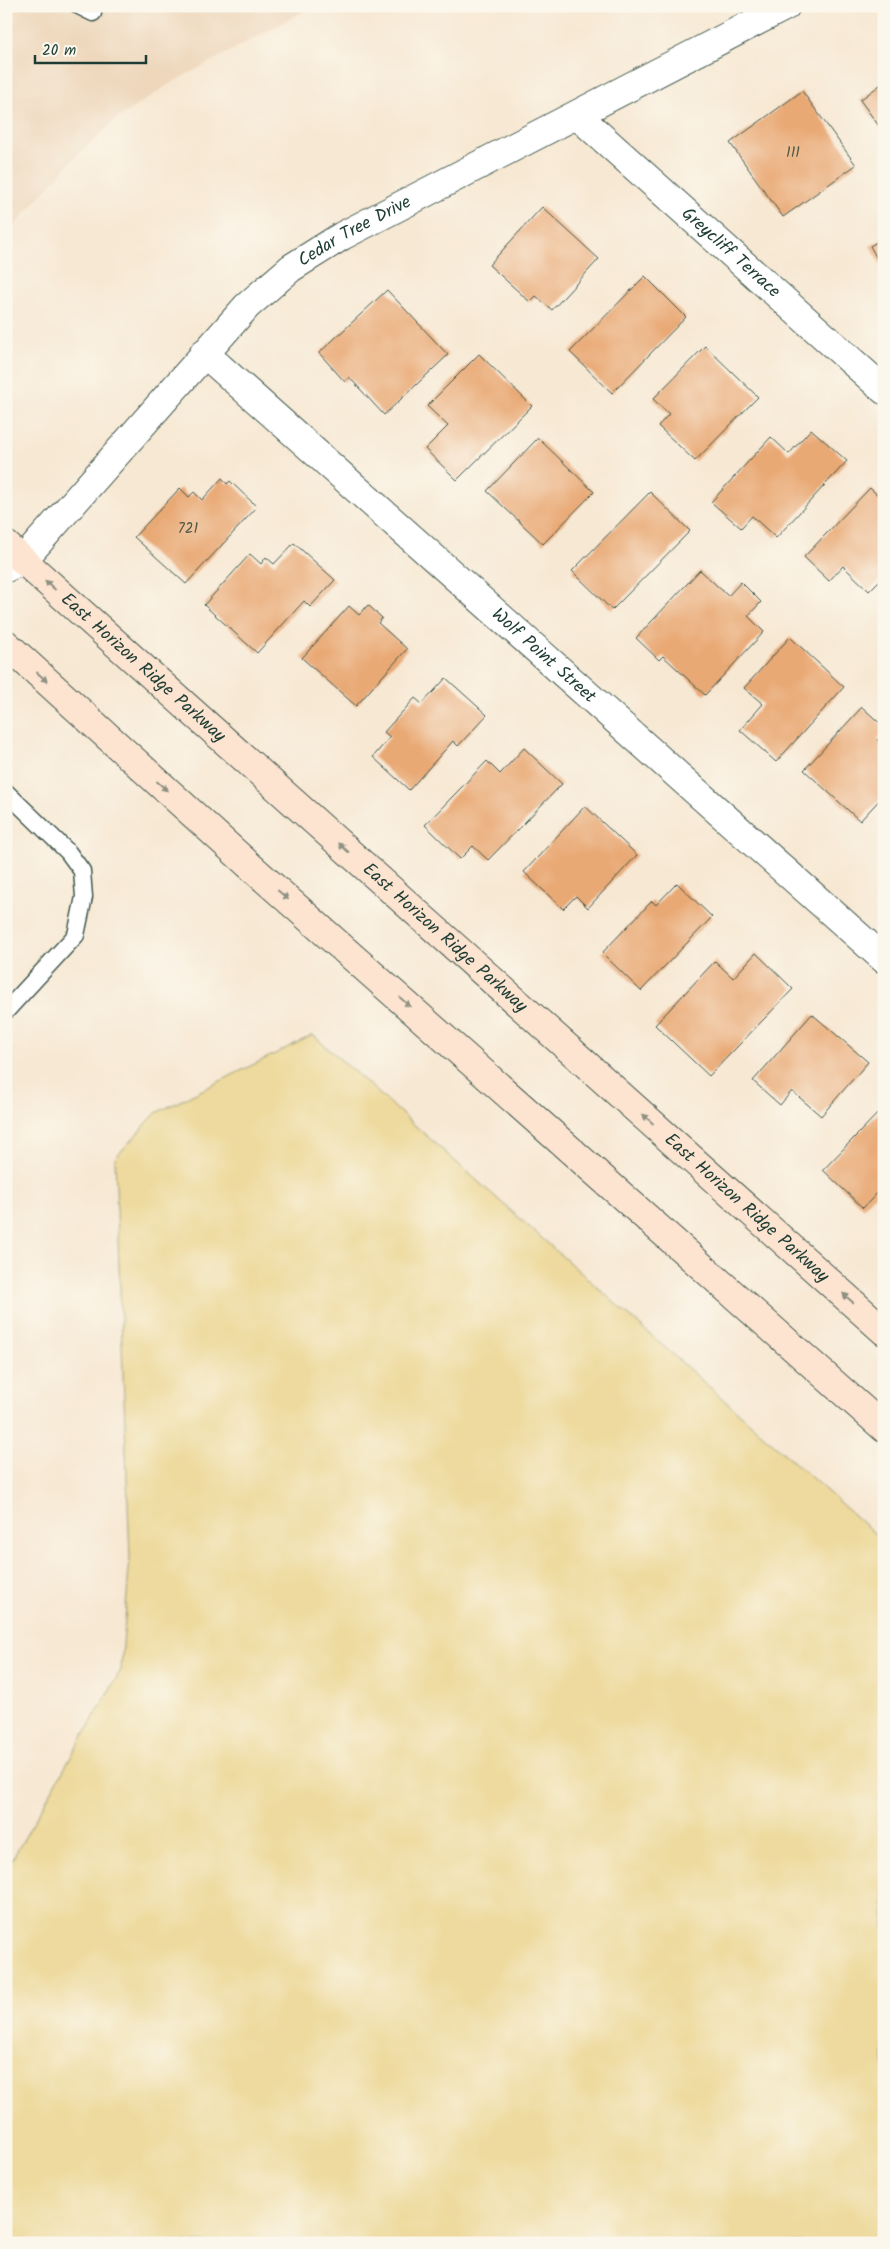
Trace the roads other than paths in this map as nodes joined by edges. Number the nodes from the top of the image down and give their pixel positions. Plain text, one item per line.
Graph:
1 (79, 6) edge
2 (94, 6) edge
3 (786, 6) edge
4 (578, 116) junction
5 (204, 353) junction
6 (884, 390) edge
7 (12, 558) edge
8 (6, 644) edge
9 (6, 792) edge
10 (884, 959) edge
11 (6, 1011) edge
12 (884, 1330) edge
13 (884, 1428) edge

1 - 2 lane
3 - 4 street, Cedar Tree Drive
4 - 5 street, Cedar Tree Drive
4 - 6 street, Greycliff Terrace
5 - 7 street, Cedar Tree Drive
5 - 10 street, Wolf Point Street
12 -> 7 main road, East Horizon Ridge Parkway
8 -> 13 main road
9 - 11 lane

